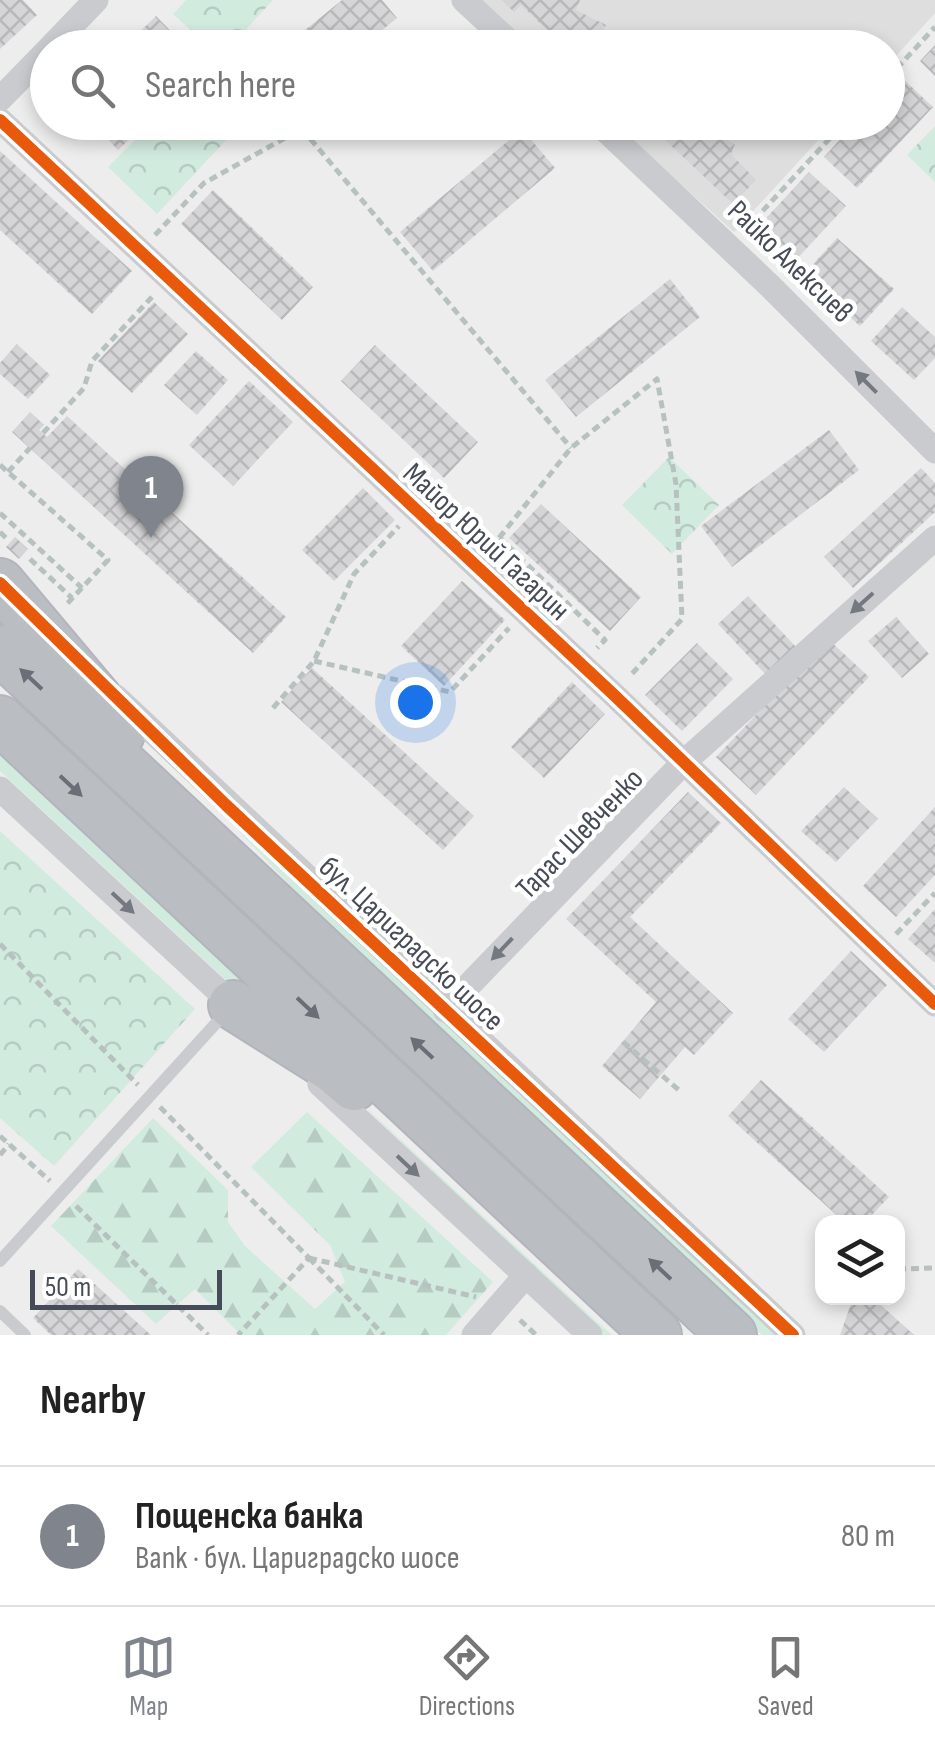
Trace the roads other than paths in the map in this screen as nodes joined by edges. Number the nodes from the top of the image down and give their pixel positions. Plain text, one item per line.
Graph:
1 (96, 0) edge
2 (464, 0) edge
3 (67, 30) edge
4 (496, 30) edge
5 (30, 68) edge
6 (0, 99) edge
7 (0, 120) edge
8 (615, 140) edge
9 (935, 451) edge
10 (935, 538) edge
11 (9, 565) edge
12 (0, 650) edge
13 (0, 720) edge
14 (684, 762) junction
15 (0, 790) edge
16 (153, 794) junction
17 (935, 1004) edge
18 (233, 1005) junction
19 (445, 1010) junction
20 (0, 1261) edge
21 (526, 1275) junction
22 (595, 1277) junction
23 (0, 1311) edge
24 (25, 1335) edge
25 (474, 1335) edge
26 (590, 1335) edge
27 (657, 1335) edge
28 (732, 1335) edge
29 (793, 1335) edge

1 - 3 street
2 - 4 street
5 - 6 street
7 - 14 street, Майор Юрий Гагарин
9 -> 8 street, Райко Алексиев
10 -> 14 street, Тарас Шевченко
11 - 16 highway
11 - 19 street, бул. Цариградско шосе
16 -> 12 highway
13 -> 22 highway
14 - 17 street, Майор Юрий Гагарин
14 -> 19 street, Тарас Шевченко
15 -> 18 street
28 -> 16 highway
18 - 20 lane
18 -> 21 street
18 - 22 highway
19 - 29 street, бул. Цариградско шосе
21 - 25 street
21 - 26 street
22 - 27 highway
23 - 24 lane

